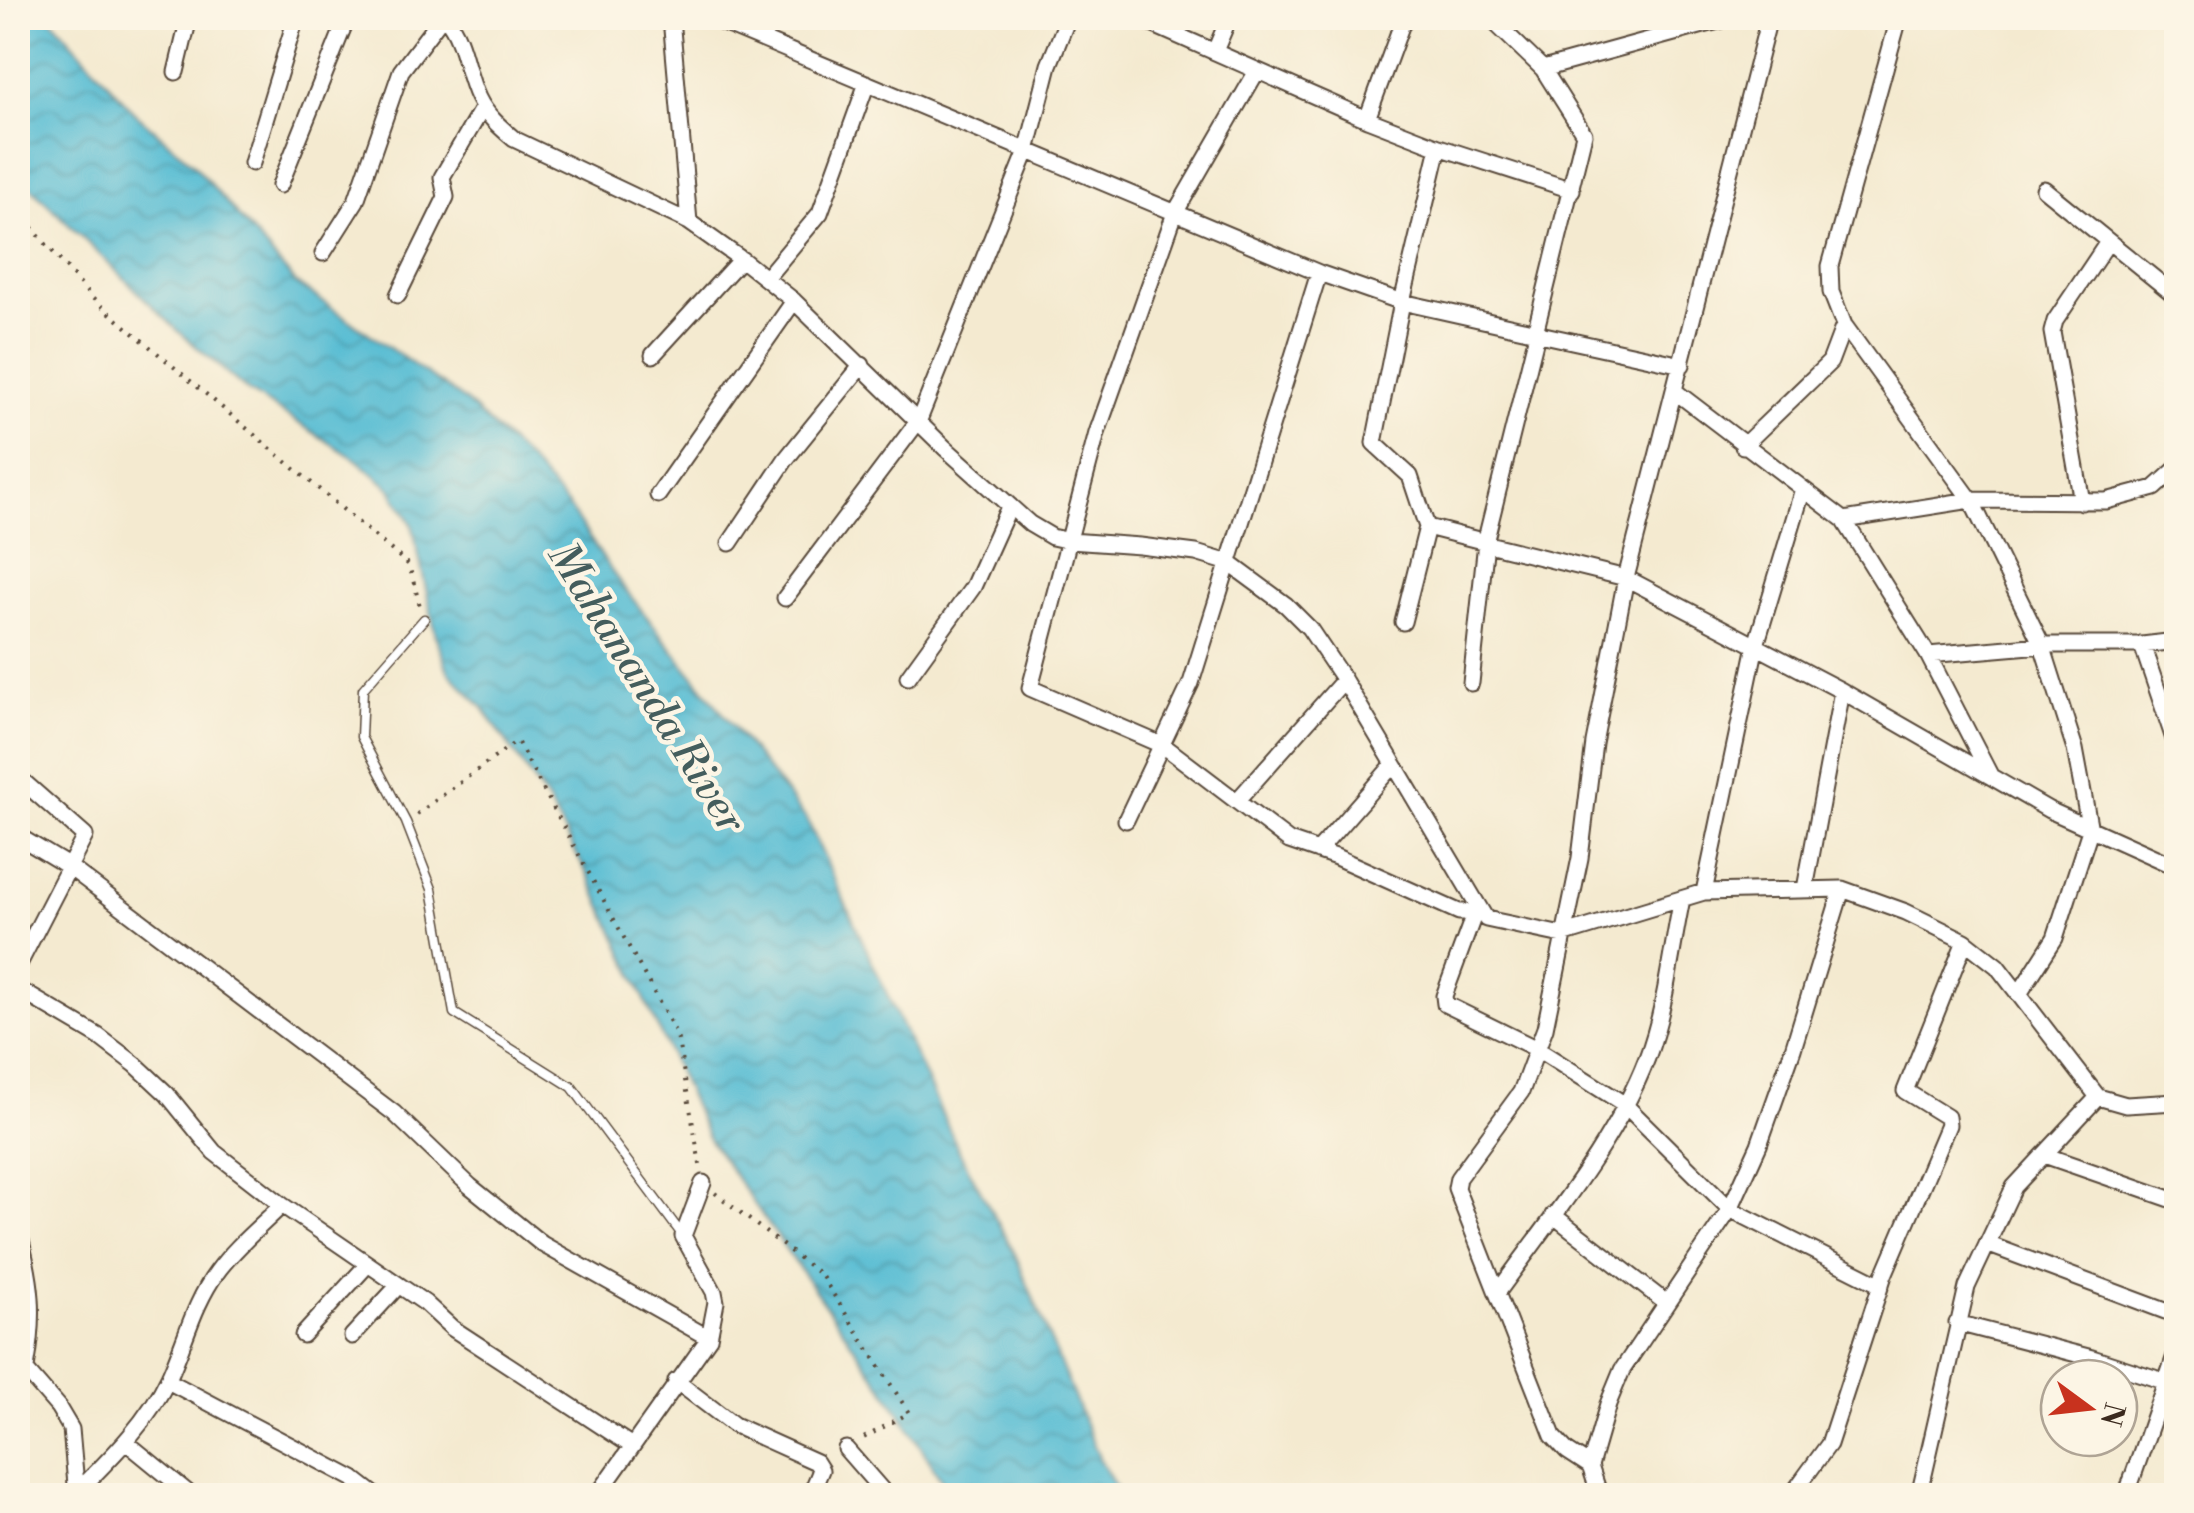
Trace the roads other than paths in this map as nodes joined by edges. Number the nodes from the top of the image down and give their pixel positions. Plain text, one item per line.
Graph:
1 (188, 18) edge
2 (296, 18) edge
3 (347, 18) edge
4 (444, 18) edge
5 (672, 18) edge
6 (711, 18) edge
7 (1068, 18) edge
8 (1138, 18) edge
9 (1228, 18) edge
10 (1404, 18) edge
11 (1490, 18) edge
12 (1729, 18) edge
13 (1769, 18) edge
14 (1900, 18) edge
15 (1215, 51) junction
16 (1543, 70) junction
17 (1257, 71) junction
18 (176, 72) dead end
19 (867, 84) junction
20 (483, 106) junction
21 (1367, 119) junction
22 (1440, 148) junction
23 (1027, 151) junction
24 (252, 163) dead end
25 (280, 185) dead end
26 (2044, 189) dead end
27 (1572, 190) junction
28 (1175, 212) junction
29 (688, 222) junction
30 (2108, 242) junction
31 (324, 253) dead end
32 (741, 259) junction
33 (1319, 273) junction
34 (766, 278) junction
35 (398, 295) dead end
36 (2176, 296) edge
37 (794, 301) junction
38 (1402, 302) junction
39 (1844, 325) junction
40 (1534, 333) junction
41 (653, 355) dead end
42 (1682, 364) junction
43 (862, 365) junction
44 (1676, 392) junction
45 (920, 420) junction
46 (1743, 446) junction
47 (2176, 468) edge
48 (1803, 488) junction
49 (658, 495) dead end
50 (1971, 500) junction
51 (2082, 502) junction
52 (1009, 507) junction
53 (1844, 520) junction
54 (1427, 528) junction
55 (1070, 541) junction
56 (1486, 542) junction
57 (730, 543) dead end
58 (1228, 563) junction
59 (1626, 578) junction
60 (785, 598) dead end
61 (424, 619) road end
62 (1403, 622) dead end
63 (2176, 641) edge
64 (1756, 645) junction
65 (2142, 645) junction
66 (2042, 646) junction
67 (1928, 655) junction
68 (908, 677) dead end
69 (1344, 680) junction
70 (1472, 683) dead end
71 (1842, 691) junction
72 (2176, 745) edge
73 (1164, 746) junction
74 (1393, 764) junction
75 (1990, 775) junction
76 (18, 777) edge
77 (1237, 801) junction
78 (1126, 820) dead end
79 (2090, 830) junction
80 (18, 836) edge
81 (1318, 851) junction
82 (68, 866) junction
83 (2176, 867) edge
84 (1842, 889) junction
85 (1805, 890) junction
86 (1704, 892) junction
87 (1682, 899) junction
88 (1477, 912) junction
89 (1562, 935) junction
90 (1965, 941) junction
91 (18, 966) edge
92 (18, 990) edge
93 (2019, 994) junction
94 (1537, 1049) junction
95 (2098, 1097) junction
96 (2176, 1102) edge
97 (1624, 1104) junction
98 (2044, 1155) junction
99 (703, 1183) road end
100 (2176, 1200) edge
101 (282, 1205) junction
102 (1730, 1209) junction
103 (1554, 1215) junction
104 (18, 1229) edge
105 (684, 1236) junction
106 (1988, 1244) junction
107 (368, 1264) junction
108 (399, 1285) junction
109 (1881, 1285) junction
110 (1498, 1292) junction
111 (1666, 1304) junction
112 (2176, 1315) edge
113 (1957, 1323) junction
114 (303, 1335) dead end
115 (352, 1336) dead end
116 (709, 1338) junction
117 (2176, 1353) edge
118 (22, 1364) edge
119 (168, 1381) junction
120 (676, 1381) junction
121 (2172, 1383) edge
122 (126, 1442) junction
123 (632, 1446) junction
124 (846, 1448) road end
125 (1590, 1466) junction
126 (74, 1494) edge
127 (192, 1496) edge
128 (376, 1496) edge
129 (596, 1496) edge
130 (810, 1496) edge
131 (887, 1496) edge
132 (1600, 1496) edge
133 (1790, 1496) edge
134 (1919, 1496) edge
135 (2126, 1496) edge

1 - 18 street
2 - 24 street
3 - 25 street
4 - 20 street
4 - 31 street
5 - 29 street
6 - 19 street
7 - 23 street
8 - 15 street
9 - 15 street
10 - 21 street
11 - 16 street
12 - 16 street
13 - 42 street
14 - 39 street
15 - 17 street
16 - 27 street
17 - 21 street
17 - 28 street
19 - 23 street
19 - 34 street
20 - 29 street
20 - 35 street
21 - 22 street
22 - 27 street
22 - 38 street
23 - 28 street
23 - 45 street
26 - 30 street
27 - 40 street
28 - 33 street
28 - 55 street
29 - 32 street
30 - 36 street
30 - 51 street
32 - 34 street
32 - 41 street
33 - 38 street
33 - 58 street
34 - 37 street
37 - 43 street
37 - 49 street
38 - 40 street
38 - 54 street
39 - 46 street
39 - 50 street
40 - 42 street
40 - 56 street
42 - 44 street
43 - 45 street
43 - 57 street
44 - 46 street
44 - 59 street
45 - 52 street
45 - 60 street
46 - 48 street
47 - 51 street
48 - 53 street
48 - 64 street
50 - 51 street
50 - 53 street
50 - 66 street
52 - 55 street
52 - 68 street
53 - 67 street
54 - 56 street
54 - 62 street
55 - 58 street
55 - 73 street
56 - 59 street
56 - 70 street
58 - 69 street
58 - 73 street
59 - 64 street
59 - 89 street
61 - 105 lane
63 - 65 street
64 - 71 street
64 - 86 street
65 - 66 street
65 - 72 street
66 - 67 street
66 - 79 street
67 - 75 street
69 - 74 street
69 - 77 street
71 - 75 street
71 - 85 street
73 - 77 street
73 - 78 street
74 - 81 street
74 - 88 street
75 - 79 street
76 - 82 street
77 - 81 street
79 - 83 street
79 - 93 street
80 - 82 street
81 - 88 street
82 - 91 street
82 - 116 street
84 - 85 street
84 - 90 street
84 - 102 street
85 - 86 street
86 - 87 street
87 - 89 street
87 - 97 street
88 - 89 street
88 - 94 street
89 - 94 street
90 - 93 street
90 - 109 street
92 - 101 street
93 - 95 street
94 - 97 street
94 - 110 street
95 - 96 street
95 - 98 street
97 - 102 street
97 - 103 street
98 - 100 street
98 - 106 street
99 - 105 street
101 - 107 street
101 - 119 street
102 - 109 street
102 - 111 street
103 - 110 street
103 - 111 street
104 - 118 street
105 - 116 street
106 - 112 street
106 - 113 street
107 - 108 street
107 - 114 street
108 - 115 street
108 - 123 street
109 - 133 street
110 - 125 street
111 - 125 street
113 - 121 street
113 - 134 street
116 - 120 street
117 - 121 street
118 - 126 street
119 - 122 street
119 - 128 street
120 - 123 street
120 - 130 street
121 - 135 street
122 - 126 street
122 - 127 street
123 - 129 street
124 - 131 street
125 - 132 street

